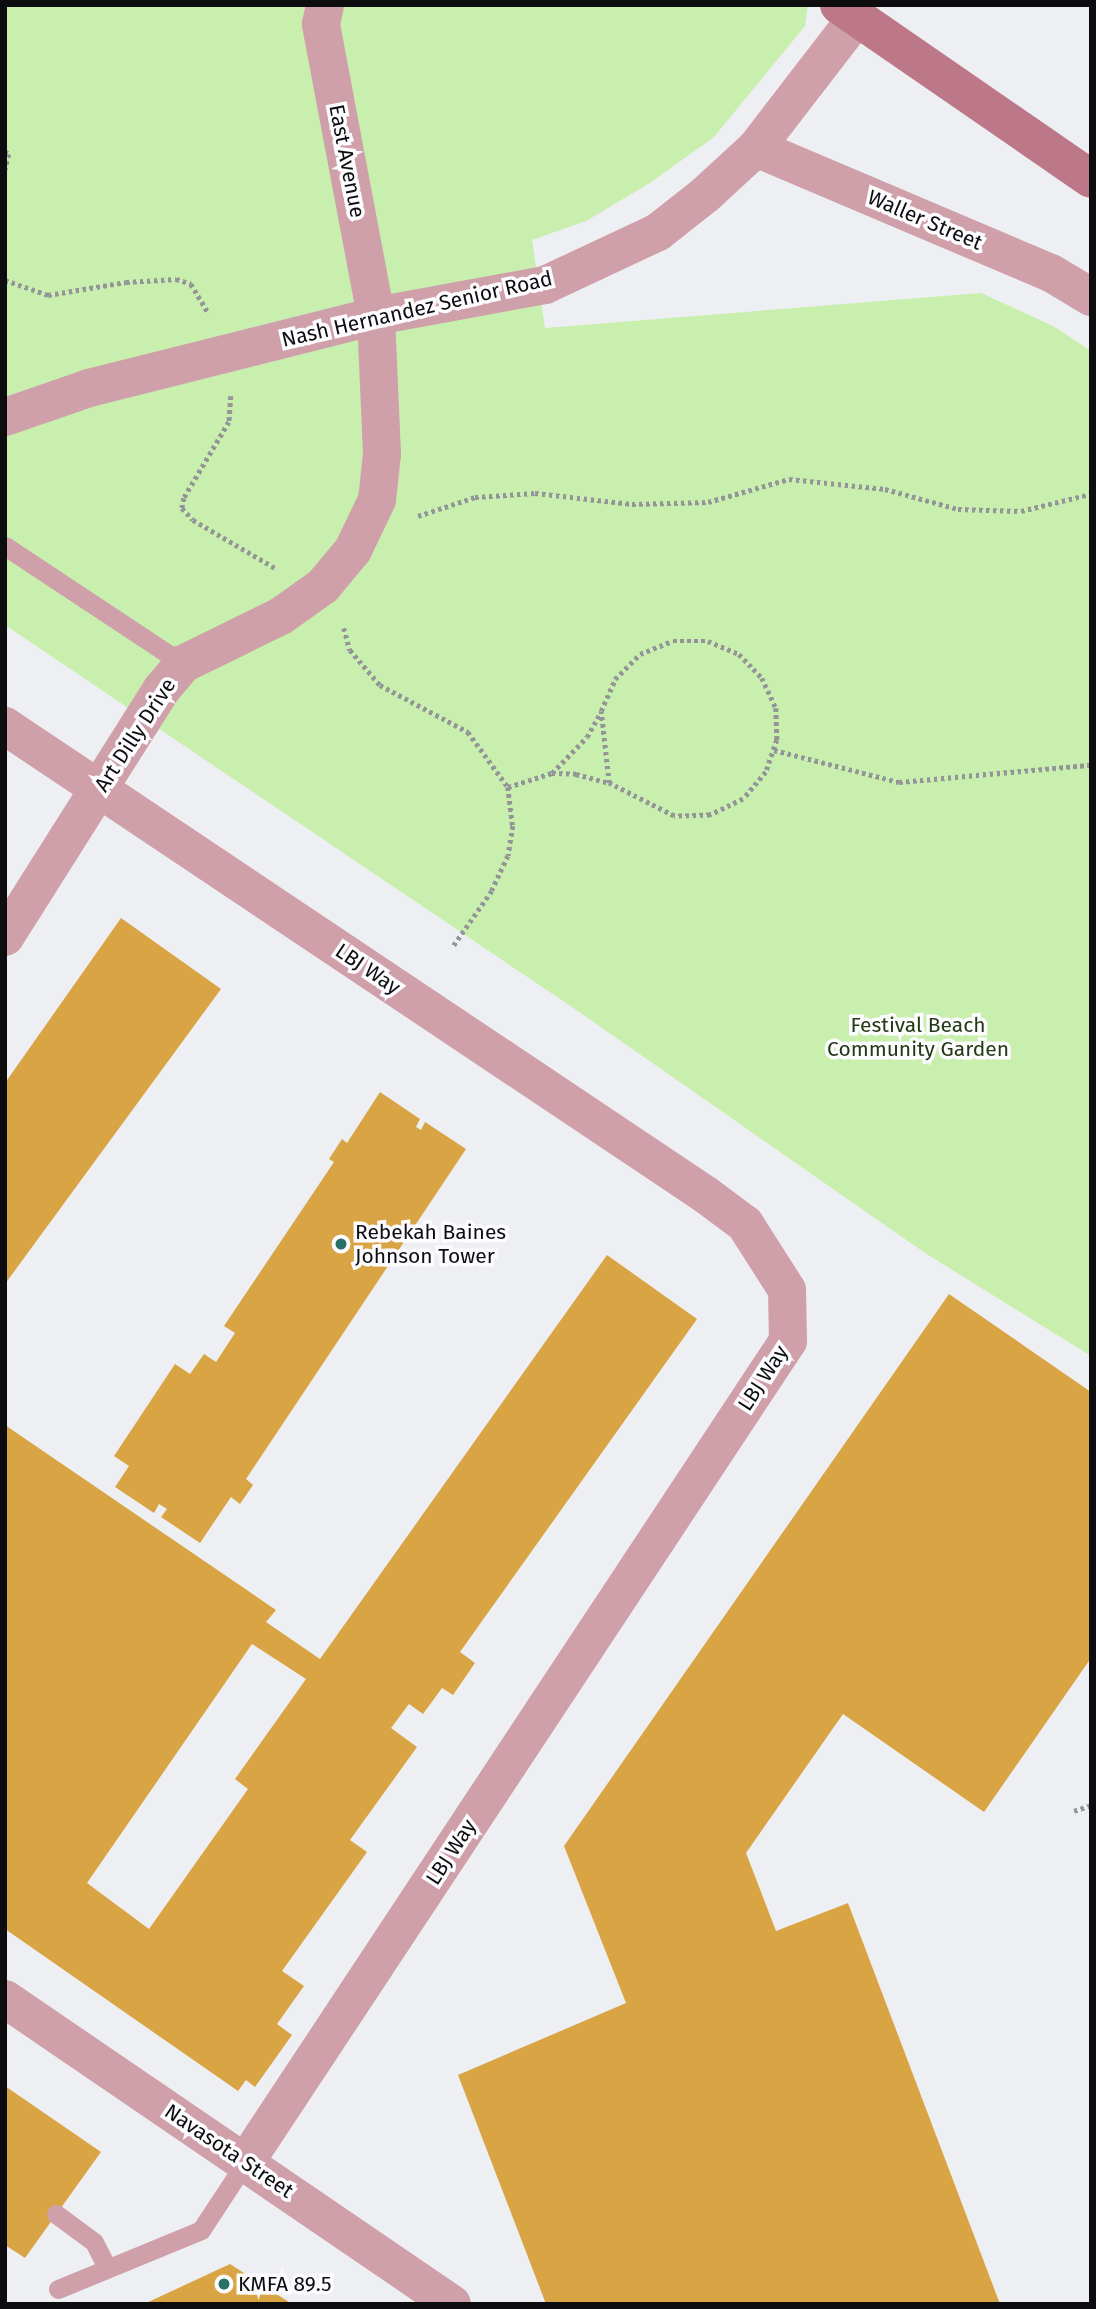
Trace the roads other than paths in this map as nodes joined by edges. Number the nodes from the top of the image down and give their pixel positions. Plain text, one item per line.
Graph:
1 (325, 5) edge
2 (847, 12) edge
3 (756, 148) junction
4 (1091, 179) edge
5 (1091, 297) edge
6 (376, 316) junction
7 (5, 417) edge
8 (5, 546) edge
9 (183, 664) junction
10 (5, 726) edge
11 (101, 789) junction
12 (5, 937) edge
13 (5, 1999) edge
14 (246, 2163) junction
15 (56, 2214) dead end
16 (107, 2268) junction
17 (58, 2288) dead end
18 (452, 2304) edge

1 - 6 street, East Avenue
2 - 3 street, Nash Hernandez Senior Road
2 - 4 main road
3 - 5 street, Waller Street
3 - 6 street, Nash Hernandez Senior Road
6 - 7 street, Nash Hernandez Senior Road
6 - 9 street, Art Dilly Drive
8 - 9 lane
9 - 11 street, Art Dilly Drive
10 - 11 street, LBJ Way
11 - 12 street, Art Dilly Drive
11 - 14 street, LBJ Way
13 - 14 street, Navasota Street
14 - 16 lane
14 - 18 street, Navasota Street
15 - 16 lane
16 - 17 lane

